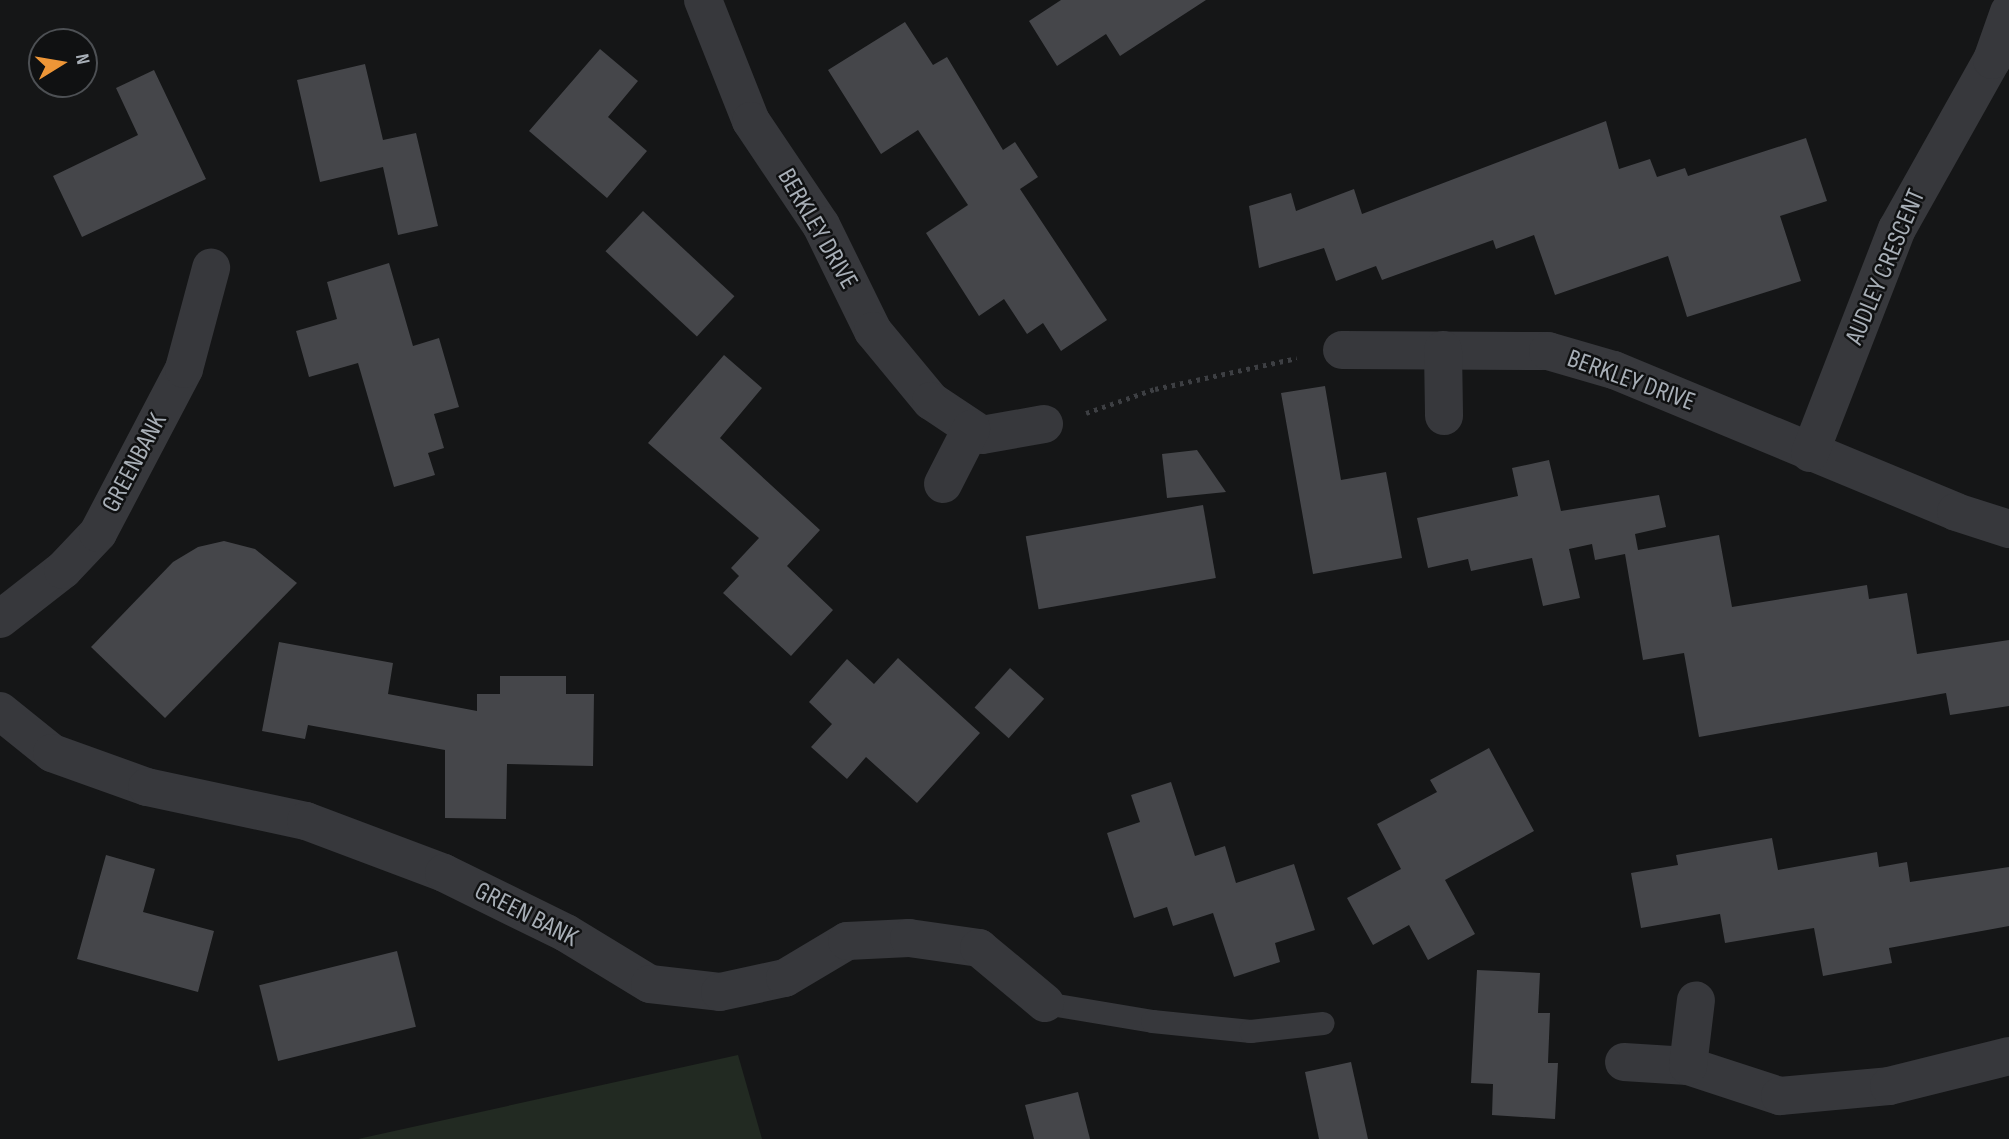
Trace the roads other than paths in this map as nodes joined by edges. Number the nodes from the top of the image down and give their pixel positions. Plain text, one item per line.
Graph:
1 (703, 0) edge
2 (2009, 12) edge
3 (211, 268) dead end
4 (1342, 350) road end
5 (1443, 350) junction
6 (1444, 416) dead end
7 (1044, 424) road end
8 (971, 429) junction
9 (1811, 453) junction
10 (943, 484) dead end
11 (2009, 529) edge
12 (0, 620) edge
13 (0, 711) edge
14 (1696, 1000) dead end
15 (1045, 1003) joint
16 (1323, 1023) dead end
17 (2009, 1056) edge
18 (1624, 1062) dead end
19 (1688, 1066) junction

1 - 8 street, BERKLEY DRIVE
2 - 9 street, AUDLEY CRESCENT
3 - 12 street, GREENBANK
4 - 5 street, BERKLEY DRIVE
5 - 6 street
5 - 9 street, BERKLEY DRIVE
7 - 8 street
8 - 10 street
9 - 11 street, BERKLEY DRIVE
13 - 15 street, GREEN BANK
14 - 19 street
15 - 16 lane
17 - 19 street
18 - 19 street

